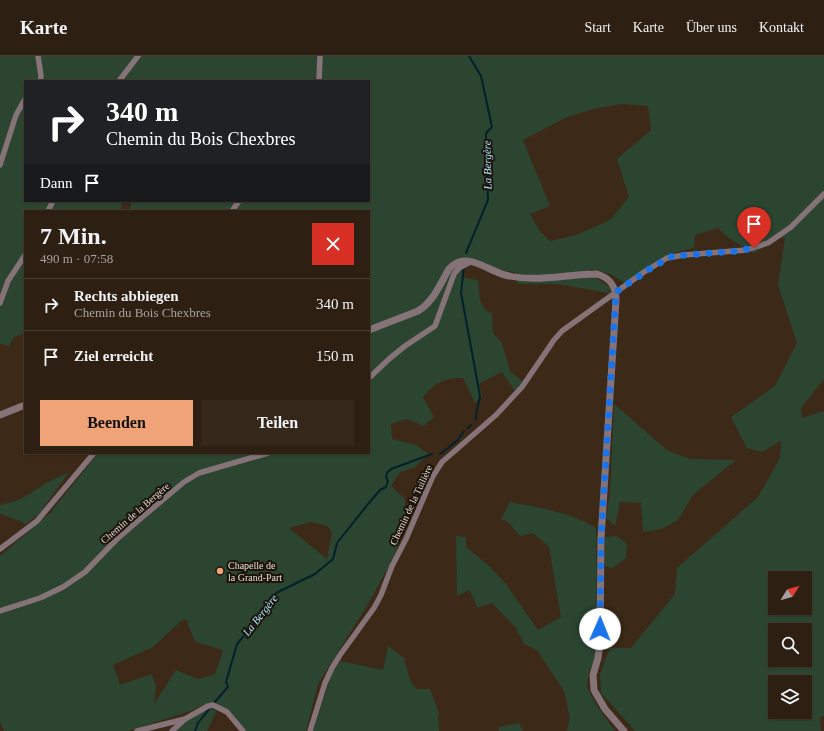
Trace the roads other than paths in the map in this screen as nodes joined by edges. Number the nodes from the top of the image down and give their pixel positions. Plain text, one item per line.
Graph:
1 (38, 56) edge
2 (138, 56) edge
3 (320, 56) edge
4 (40, 80) edge
5 (120, 80) edge
6 (319, 80) edge
7 (24, 101) edge
8 (0, 165) edge
9 (824, 194) edge
10 (24, 257) edge
11 (470, 261) junction
12 (616, 292) junction
13 (0, 303) edge
14 (370, 330) edge
15 (370, 377) edge
16 (24, 405) edge
17 (0, 415) edge
18 (93, 454) edge
19 (265, 454) edge
20 (0, 549) edge
21 (0, 610) edge
22 (185, 719) junction
23 (137, 731) edge
24 (172, 731) edge
25 (243, 731) edge
26 (310, 731) edge
27 (624, 731) edge

1 - 4 street
2 - 5 street
3 - 6 street
7 - 8 street
9 - 12 street, Chemin de la Tuilière
10 - 13 street
11 - 12 street
11 - 14 street
11 - 15 street
12 - 26 street, Chemin de la Tuilière
12 - 27 street
16 - 17 street
18 - 20 street
19 - 21 street, Chemin de la Bergère
22 - 23 street
22 - 24 street
22 - 25 street

